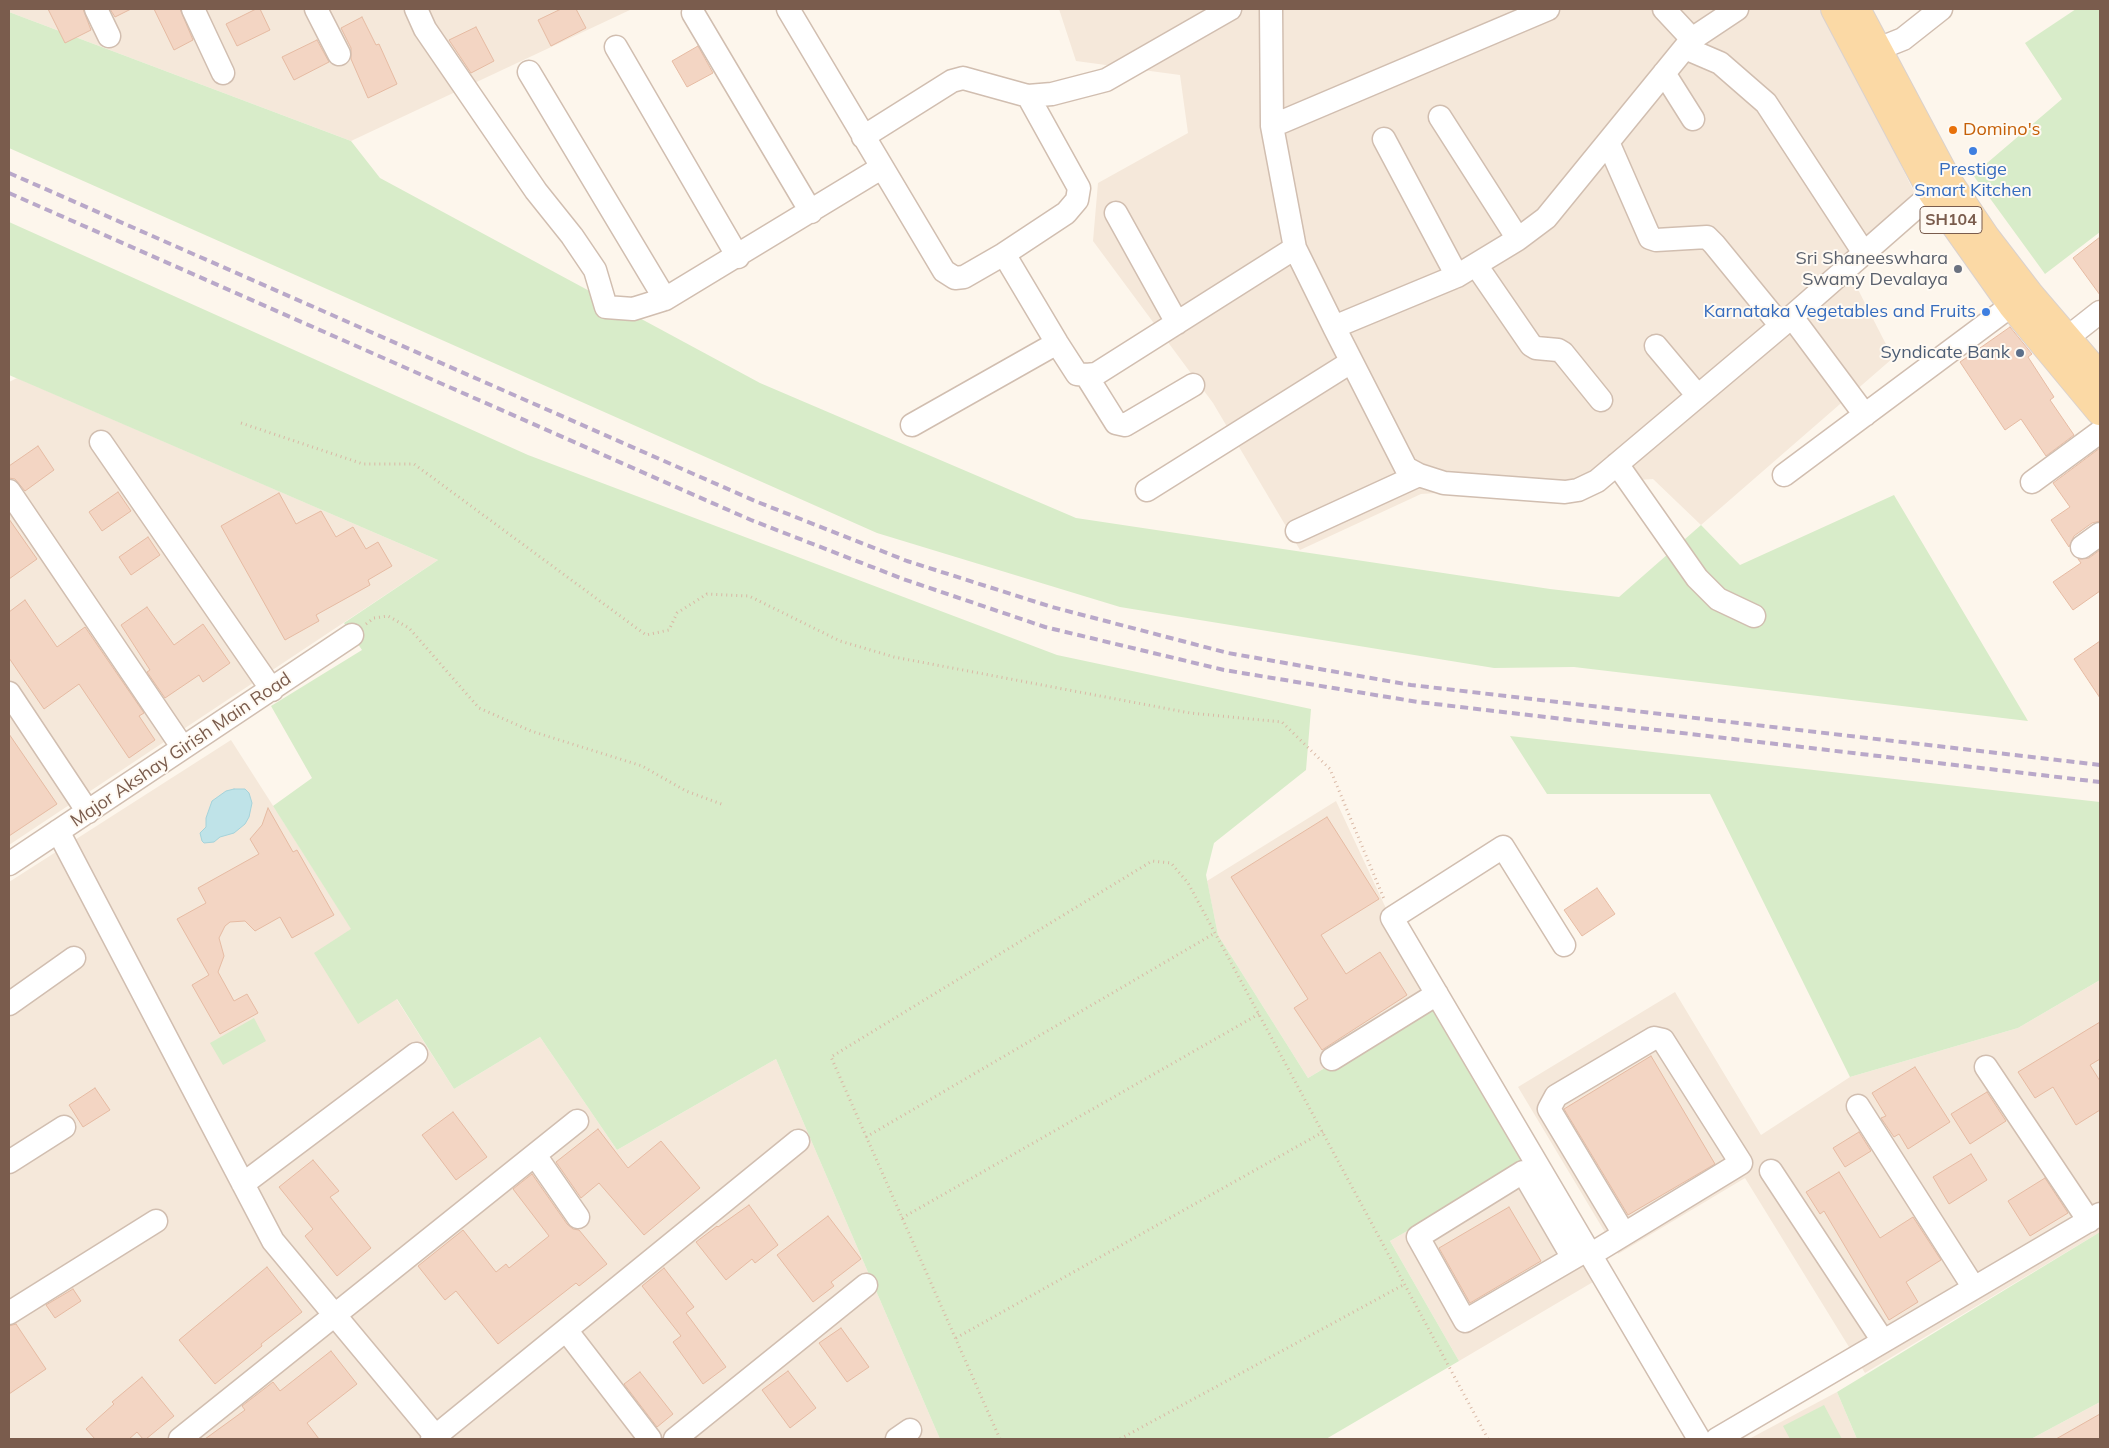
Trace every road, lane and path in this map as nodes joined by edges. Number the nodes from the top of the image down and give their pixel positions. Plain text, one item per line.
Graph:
1 (96, 9) edge
2 (193, 9) edge
3 (316, 9) edge
4 (788, 9) edge
5 (1230, 9) edge
6 (1271, 9) edge
7 (1664, 9) edge
8 (1737, 9) edge
9 (1835, 9) edge
10 (1856, 9) edge
11 (1941, 9) edge
12 (1540, 10) edge
13 (693, 13) dead end
14 (420, 19) edge
15 (109, 36) dead end
16 (1688, 43) junction
17 (616, 47) dead end
18 (1878, 48) junction
19 (339, 54) dead end
20 (529, 72) dead end
21 (223, 73) dead end
22 (1664, 73) junction
23 (1028, 96) junction
24 (1440, 117) dead end
25 (1693, 119) dead end
26 (1272, 126) junction
27 (863, 138) junction
28 (1384, 139) dead end
29 (1608, 142) junction
30 (881, 168) junction
31 (1940, 186) junction
32 (811, 212) junction
33 (1116, 213) dead end
34 (1518, 239) junction
35 (1296, 248) junction
36 (1864, 253) junction
37 (1004, 254) junction
38 (738, 257) junction
39 (1467, 271) junction
40 (665, 299) junction
41 (2012, 306) junction
42 (2100, 312) edge
43 (1787, 321) junction
44 (1177, 323) junction
45 (1334, 327) junction
46 (2067, 338) junction
47 (1057, 344) junction
48 (1656, 346) dead end
49 (1352, 362) junction
50 (1086, 375) junction
51 (2100, 377) edge
52 (1193, 385) dead end
53 (1698, 396) junction
54 (1601, 400) dead end
55 (2100, 410) edge
56 (1865, 414) junction
57 (240, 423) dead end
58 (912, 425) dead end
59 (2100, 432) edge
60 (101, 442) dead end
61 (1617, 464) junction
62 (1419, 475) junction
63 (1784, 475) dead end
64 (2032, 482) dead end
65 (1147, 490) dead end
66 (9, 491) edge
67 (1297, 531) dead end
68 (1754, 616) dead end
69 (352, 635) joint
70 (272, 690) junction
71 (9, 693) edge
72 (183, 748) junction
73 (724, 805) dead end
74 (88, 812) junction
75 (58, 831) junction
76 (9, 864) edge
77 (1392, 918) junction
78 (1215, 933) junction
79 (1564, 945) dead end
80 (74, 958) dead end
81 (1437, 994) junction
82 (9, 1004) edge
83 (1259, 1014) junction
84 (416, 1054) dead end
85 (1332, 1059) dead end
86 (1986, 1067) dead end
87 (1858, 1106) dead end
88 (577, 1121) dead end
89 (64, 1127) dead end
90 (1323, 1132) junction
91 (866, 1137) junction
92 (798, 1141) dead end
93 (535, 1154) junction
94 (9, 1162) edge
95 (1771, 1172) dead end
96 (243, 1184) junction
97 (578, 1217) dead end
98 (2094, 1217) edge
99 (902, 1218) junction
100 (156, 1222) dead end
101 (1624, 1234) junction
102 (1583, 1254) junction
103 (1405, 1284) junction
104 (866, 1285) dead end
105 (1974, 1288) junction
106 (9, 1312) edge
107 (334, 1315) junction
108 (566, 1330) junction
109 (956, 1338) junction
110 (1884, 1341) junction
111 (435, 1438) edge
112 (180, 1439) edge
113 (650, 1439) edge
114 (675, 1439) edge
115 (1000, 1439) edge
116 (1120, 1439) edge
117 (1488, 1439) edge
118 (1699, 1439) edge
119 (1717, 1439) edge

1 - 15 street
2 - 21 street
3 - 19 street
4 - 27 street
5 - 23 street
6 - 26 street
7 - 16 street
8 - 16 street
9 - 31 main road, SH104
10 - 18 main road, SH104
11 - 18 street
12 - 26 street
13 - 32 street
14 - 40 street
16 - 22 street
16 - 36 street
17 - 38 street
18 - 31 main road, SH104
20 - 40 street
22 - 25 street
22 - 29 street
23 - 27 street
23 - 37 street
24 - 34 street
26 - 35 street
27 - 30 street
28 - 39 street
29 - 34 street
29 - 43 street
30 - 32 street
30 - 37 street
31 - 36 street
31 - 41 main road, SH104
31 - 46 main road, SH104
32 - 38 street
33 - 44 street
34 - 39 street
35 - 44 street
35 - 45 street
36 - 43 street
37 - 47 street
38 - 40 street
39 - 45 street
39 - 54 street
41 - 55 main road, SH104
41 - 56 street
42 - 46 street
43 - 53 street
43 - 56 street
44 - 50 street
45 - 49 street
46 - 51 main road, SH104
47 - 50 street
47 - 58 street
48 - 53 street
49 - 62 street
49 - 65 street
50 - 52 street
53 - 61 street
56 - 63 street
57 - 77 path
59 - 64 street
60 - 70 street
61 - 62 street
61 - 68 street
62 - 67 street
66 - 72 street
69 - 70 street, Major Akshay Girish Main Road
69 - 73 path
70 - 72 street, Major Akshay Girish Main Road
71 - 74 street
72 - 74 street, Major Akshay Girish Main Road
74 - 75 street, Major Akshay Girish Main Road
75 - 76 street, Major Akshay Girish Main Road
75 - 96 street
77 - 79 street
77 - 81 street
78 - 83 path
78 - 91 path
78 - 91 path
80 - 82 street
81 - 85 street
81 - 102 street
83 - 90 path
83 - 99 path
84 - 96 street
86 - 98 street
87 - 105 street
88 - 93 street
89 - 94 street
90 - 103 path
90 - 109 path
91 - 99 path
92 - 108 street
93 - 97 street
93 - 107 street
95 - 110 street
96 - 107 street
98 - 105 street
99 - 109 path
100 - 106 street
101 - 101 street
101 - 102 street
102 - 102 street
102 - 118 street
103 - 116 path
103 - 117 path
104 - 114 street
105 - 110 street
107 - 111 street
107 - 112 street
108 - 111 street
108 - 113 street
109 - 115 path
110 - 119 street

